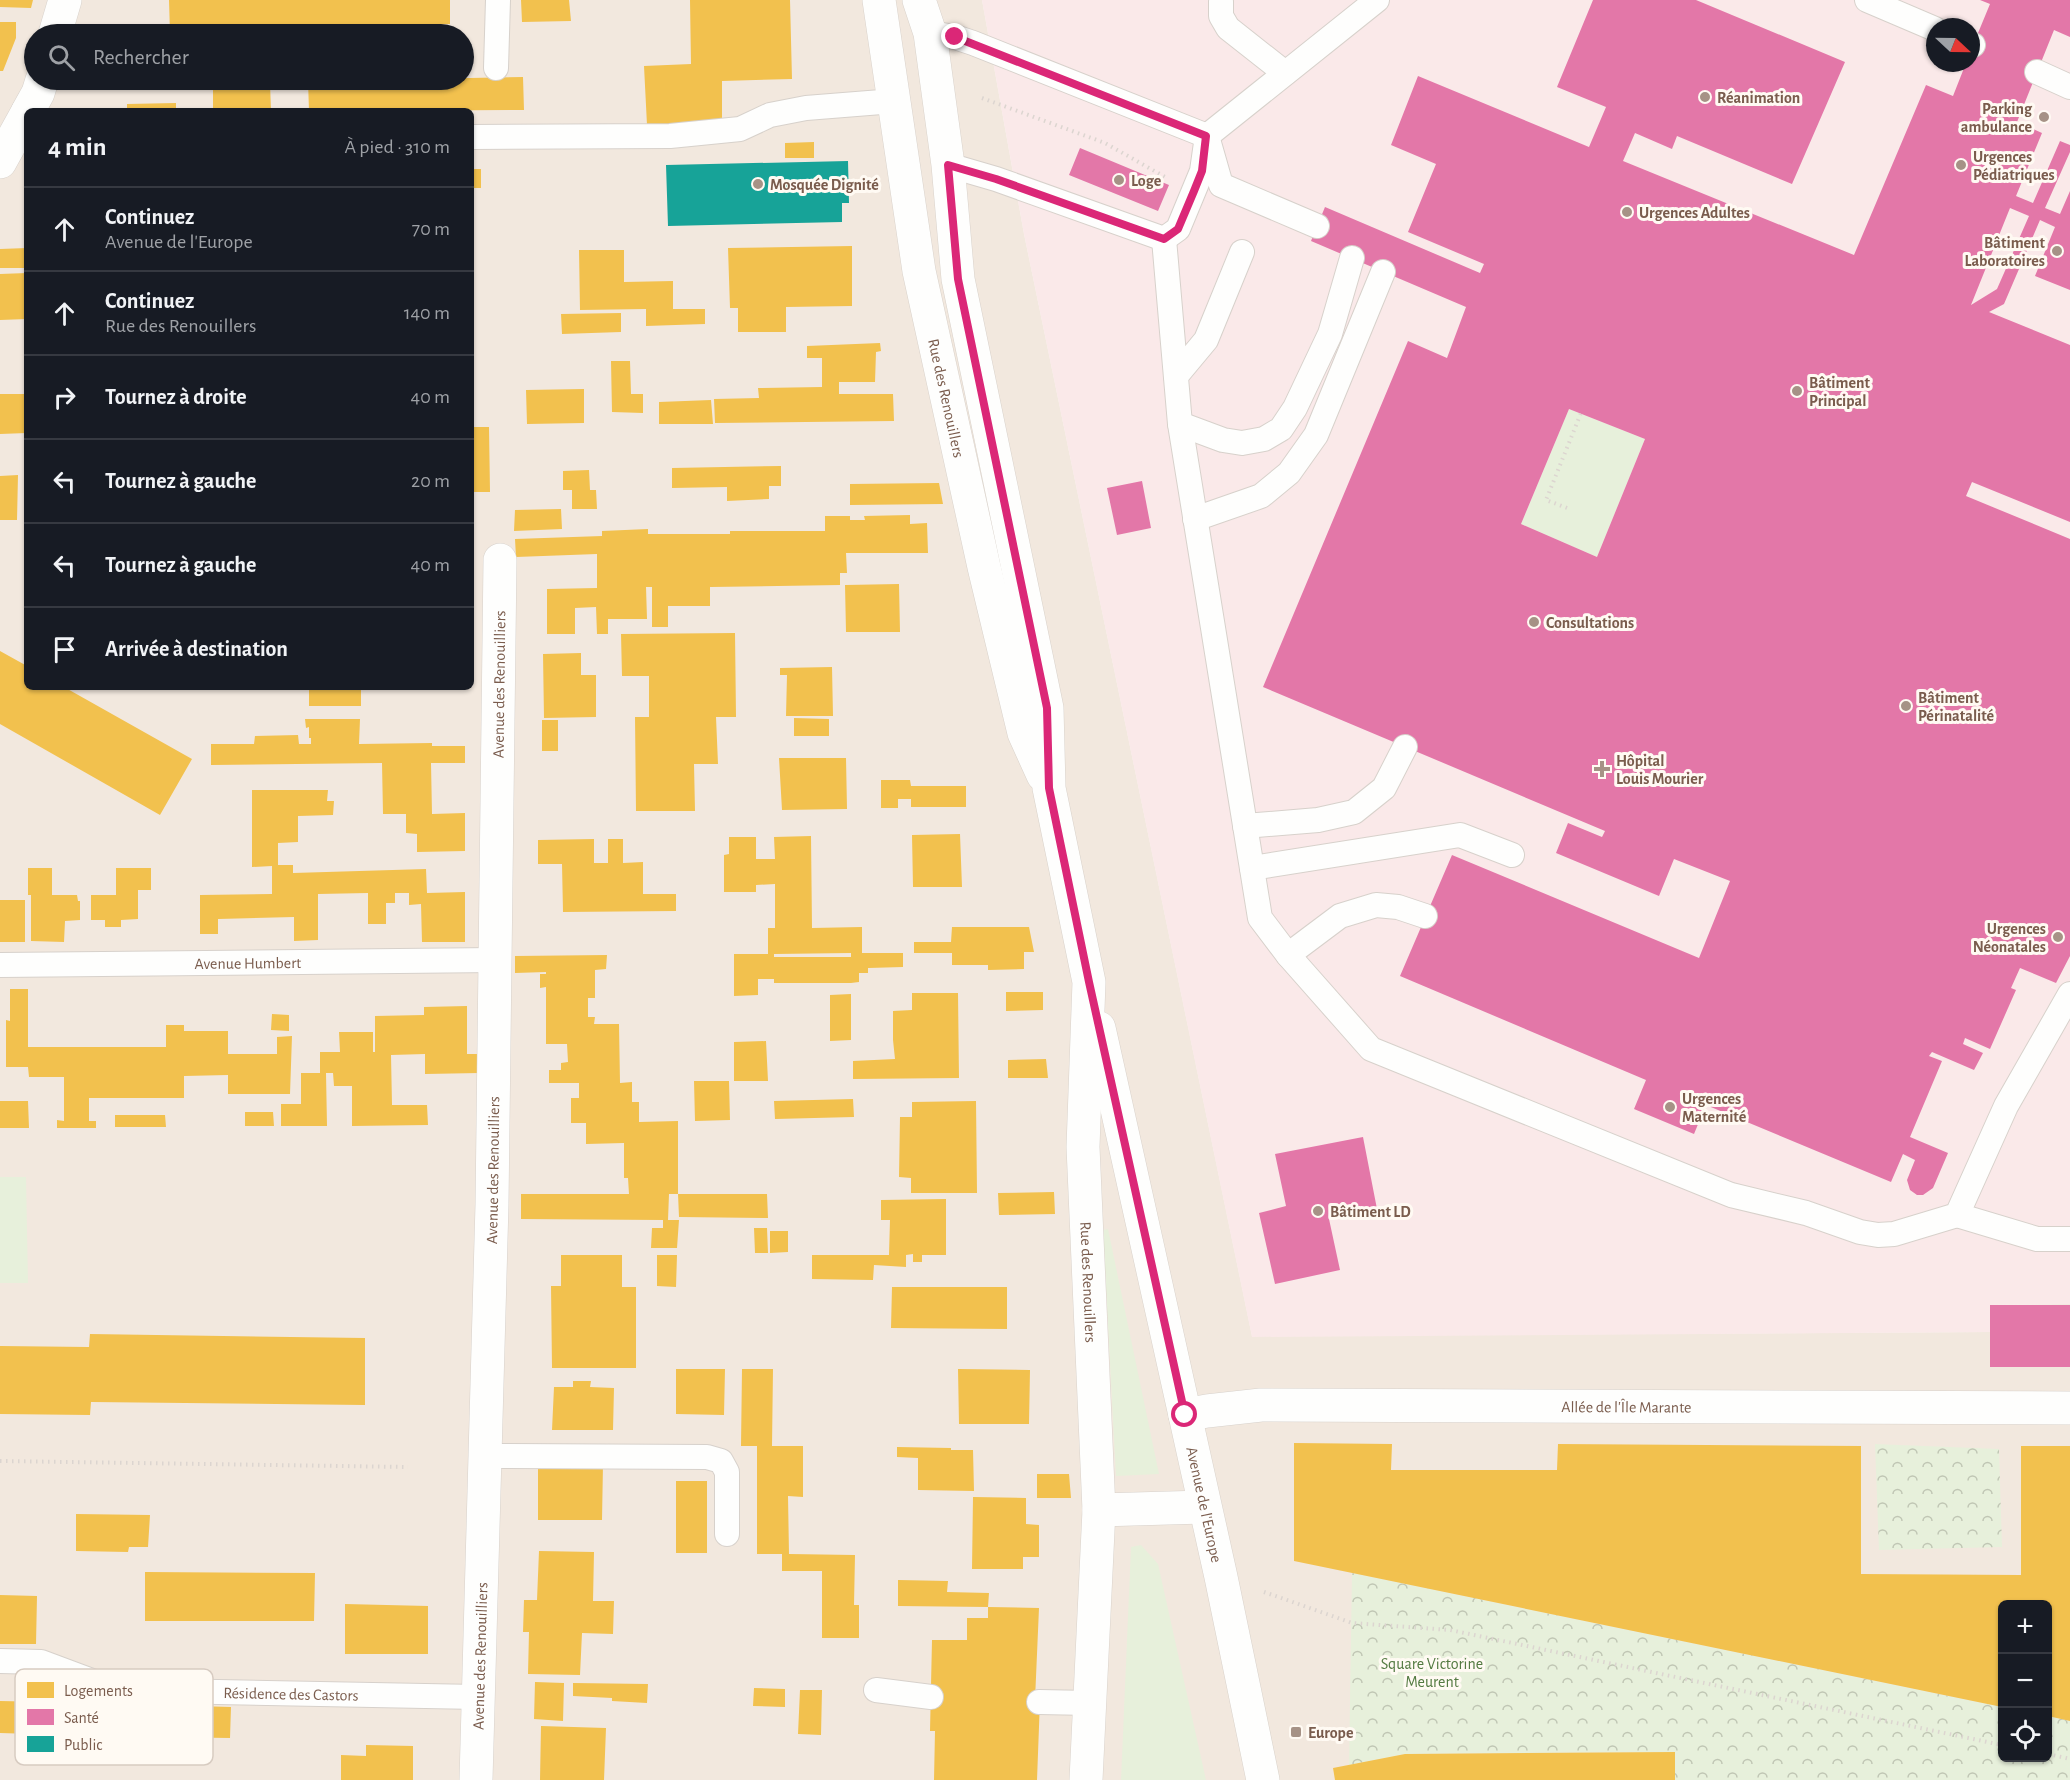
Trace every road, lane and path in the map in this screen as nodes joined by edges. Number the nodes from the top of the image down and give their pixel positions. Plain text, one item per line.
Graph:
1 (65, 0) edge
2 (498, 0) edge
3 (879, 0) edge
4 (919, 0) edge
5 (937, 0) edge
6 (1377, 0) edge
7 (1867, 0) edge
8 (1221, 2) dead end
9 (58, 24) edge
10 (1926, 25) edge
11 (930, 33) junction
12 (496, 68) dead end
13 (2037, 72) dead end
14 (1285, 73) junction
15 (2070, 87) edge
16 (39, 90) edge
17 (982, 98) dead end
18 (894, 101) junction
19 (30, 108) edge
20 (24, 119) edge
21 (899, 135) junction
22 (1206, 136) junction
23 (474, 137) edge
24 (0, 162) edge
25 (948, 165) junction
26 (1194, 191) junction
27 (1317, 226) dead end
28 (1164, 239) junction
29 (1242, 252) dead end
30 (1352, 258) dead end
31 (1383, 272) dead end
32 (1176, 376) junction
33 (1581, 414) dead end
34 (1180, 424) junction
35 (1567, 508) dead end
36 (1196, 519) junction
37 (500, 560) dead end
38 (1405, 747) dead end
39 (1049, 788) junction
40 (1245, 826) junction
41 (1512, 855) dead end
42 (1252, 868) junction
43 (1425, 916) dead end
44 (1288, 955) junction
45 (495, 960) junction
46 (0, 965) edge
47 (1089, 982) junction
48 (2070, 994) edge
49 (1957, 1215) junction
50 (2070, 1239) edge
51 (2070, 1408) edge
52 (1185, 1415) junction
53 (485, 1456) junction
54 (0, 1461) edge
55 (408, 1467) dead end
56 (1204, 1507) junction
57 (1099, 1510) junction
58 (727, 1534) dead end
59 (1221, 1577) junction
60 (0, 1661) edge
61 (60, 1669) edge
62 (876, 1689) dead end
63 (213, 1692) edge
64 (478, 1697) junction
65 (931, 1697) dead end
66 (1040, 1702) dead end
67 (1090, 1703) junction
68 (1998, 1744) edge
69 (2052, 1755) edge
70 (2070, 1759) edge
71 (476, 1780) edge
72 (1086, 1780) edge
73 (1263, 1780) edge

1 - 9 street
2 - 12 lane
3 - 18 street, Rue des Renouillers
4 - 11 street, Rue des Renouillers
5 - 11 street, Rue des Renouillers
6 - 14 lane
7 - 10 lane
8 - 14 lane
11 - 22 lane
11 - 25 street, Rue des Renouillers
13 - 15 lane
14 - 22 lane
16 - 19 street
17 - 26 path
18 - 21 street, Rue des Renouillers
18 - 23 lane
20 - 24 street
21 - 25 street
21 - 39 street, Rue des Renouillers
22 - 26 lane
22 - 27 lane
25 - 28 lane
25 - 39 street, Rue des Renouillers
26 - 28 lane
28 - 32 lane
29 - 32 lane
30 - 34 lane
31 - 36 lane
32 - 34 lane
33 - 35 path
34 - 36 lane
36 - 40 lane
37 - 45 street, Avenue des Renouilliers
38 - 40 lane
39 - 47 street, Rue des Renouillers
40 - 42 lane
41 - 42 lane
42 - 44 lane
43 - 44 lane
44 - 49 lane
45 - 46 lane, Avenue Humbert
45 - 53 street, Avenue des Renouilliers
47 - 52 street, Avenue de l'Europe
47 - 57 street, Rue des Renouillers
48 - 49 lane
49 - 50 lane
51 - 52 street, Allée de l'Île Marante
52 - 56 street, Avenue de l'Europe
53 - 58 lane
53 - 64 street, Avenue des Renouilliers
54 - 55 path
56 - 57 street
56 - 59 street, Avenue de l'Europe
57 - 67 street, Rue des Renouillers
59 - 68 path
59 - 73 street, Avenue de l'Europe
60 - 61 lane, Résidence des Castors
62 - 65 lane
63 - 64 lane, Résidence des Castors
64 - 71 street, Avenue des Renouilliers
66 - 67 lane
67 - 72 street, Rue des Renouillers
69 - 70 path

